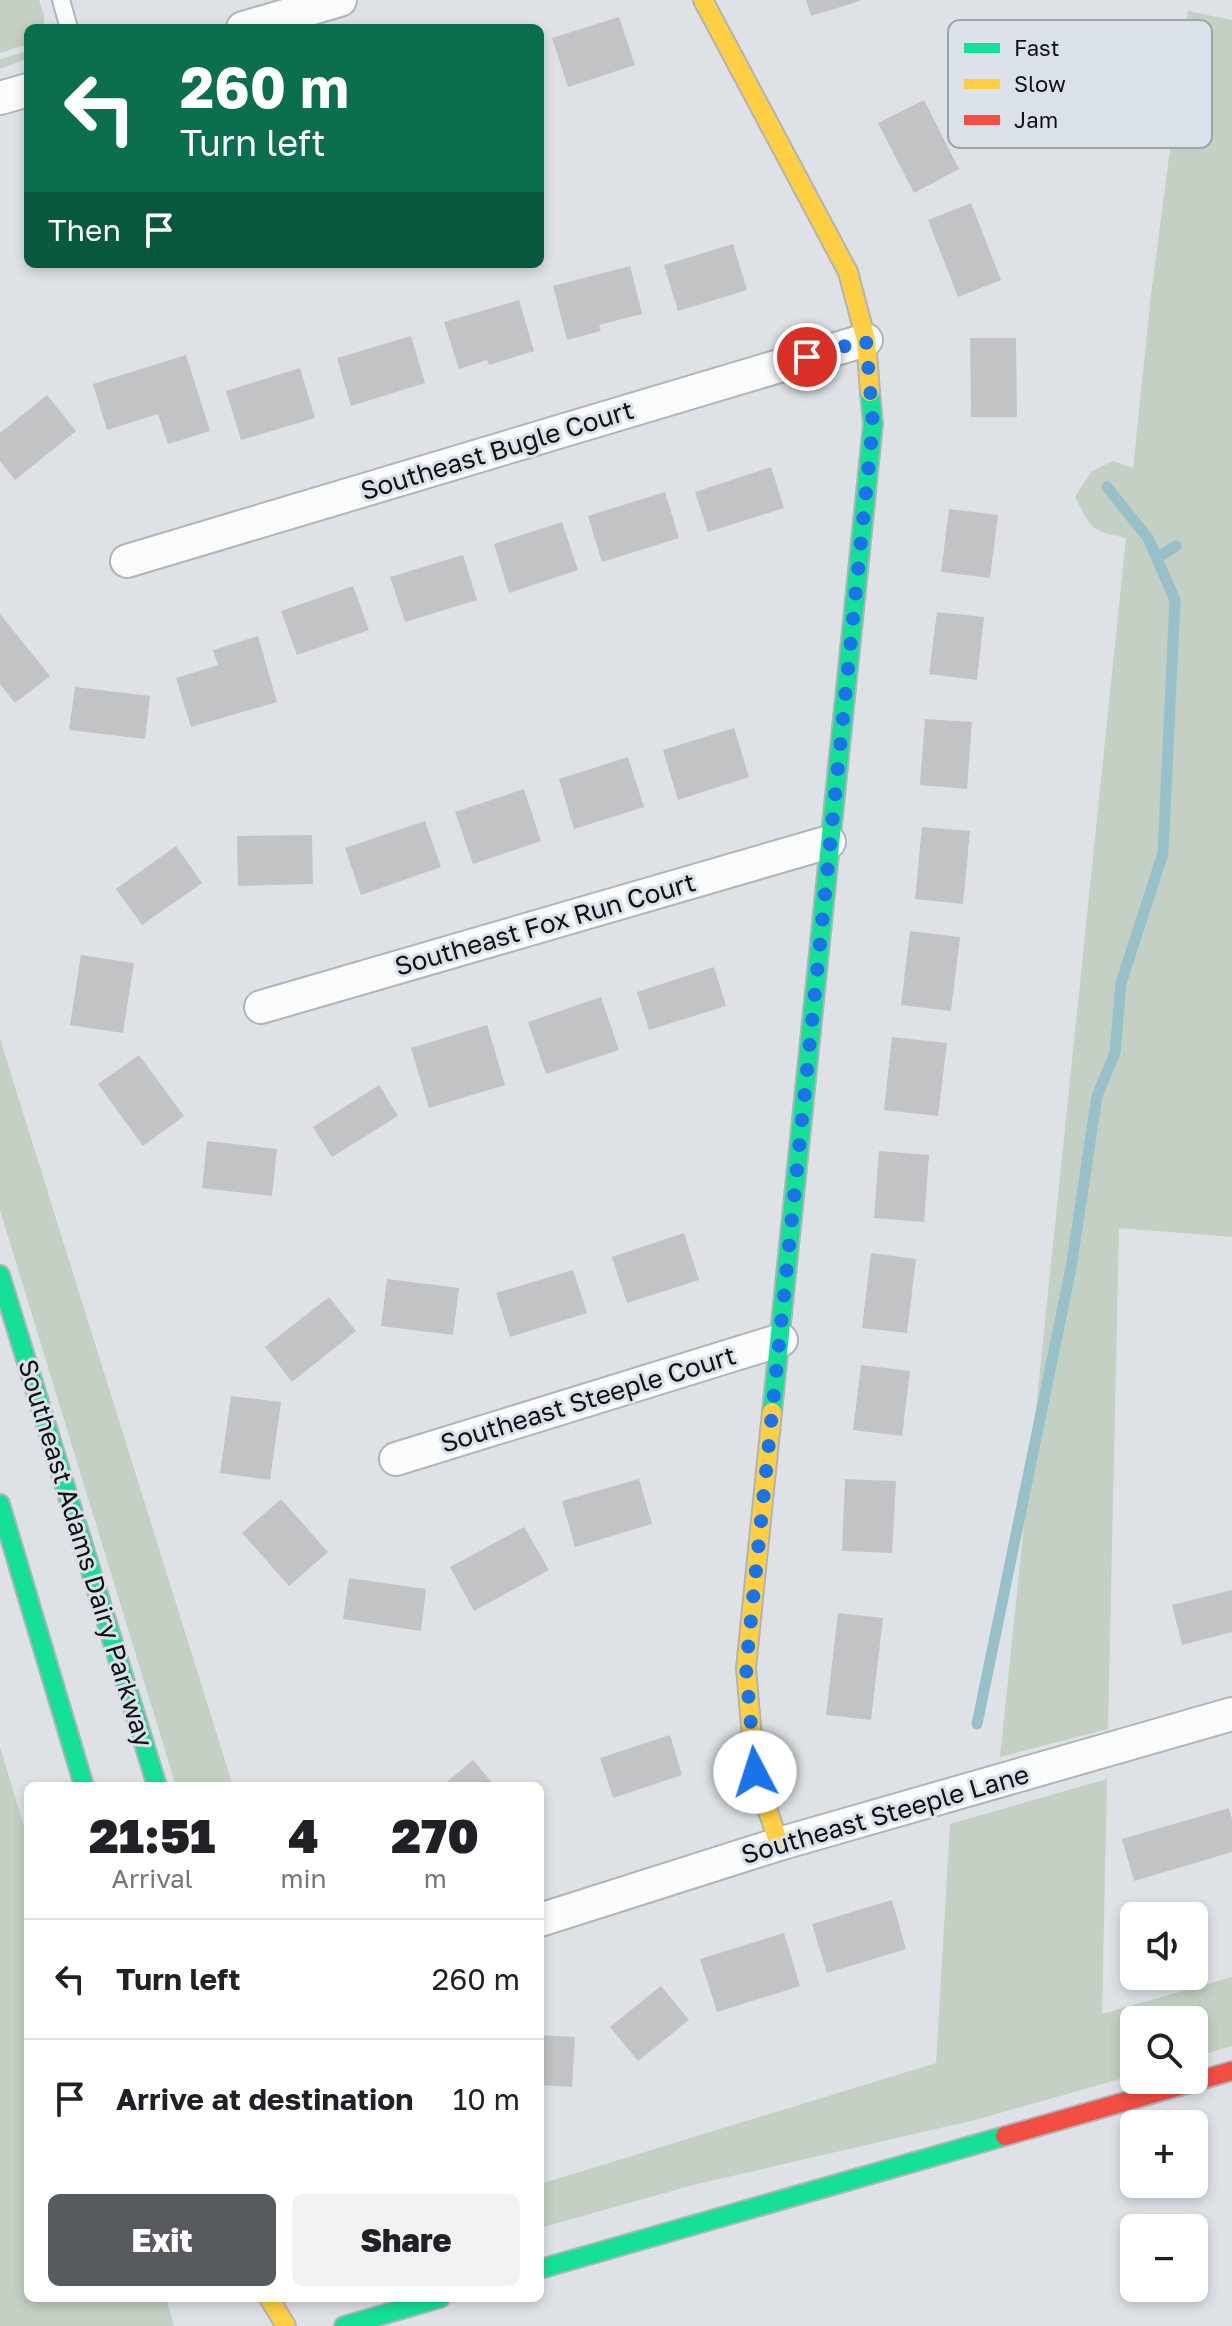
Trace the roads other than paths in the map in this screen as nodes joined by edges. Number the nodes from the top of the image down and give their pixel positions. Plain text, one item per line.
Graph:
1 (61, 0) edge
2 (340, 0) edge
3 (703, 0) edge
4 (68, 24) edge
5 (257, 24) edge
6 (24, 91) edge
7 (0, 98) edge
8 (866, 340) junction
9 (127, 561) dead end
10 (829, 842) junction
11 (261, 1007) dead end
12 (0, 1275) edge
13 (781, 1340) junction
14 (396, 1459) dead end
15 (0, 1504) edge
16 (1232, 1714) edge
17 (83, 1782) edge
18 (156, 1782) edge
19 (779, 1844) junction
20 (544, 1919) edge
21 (1232, 2071) edge
22 (544, 2268) edge
23 (271, 2302) edge
24 (290, 2302) edge
25 (426, 2302) edge
26 (286, 2326) edge
27 (293, 2326) edge
28 (344, 2326) edge

1 - 4 lane
2 - 5 street
3 - 8 street
6 - 7 street
8 - 9 street, Southeast Bugle Court
8 - 10 street
10 - 11 street, Southeast Fox Run Court
10 - 13 street
12 - 18 street, Southeast Adams Dairy Parkway
13 - 14 street, Southeast Steeple Court
13 - 19 street
15 - 17 street
16 - 19 street, Southeast Steeple Lane
19 - 20 street, Southeast Steeple Lane
21 - 22 street
23 - 26 street
24 - 27 street
25 - 28 street

